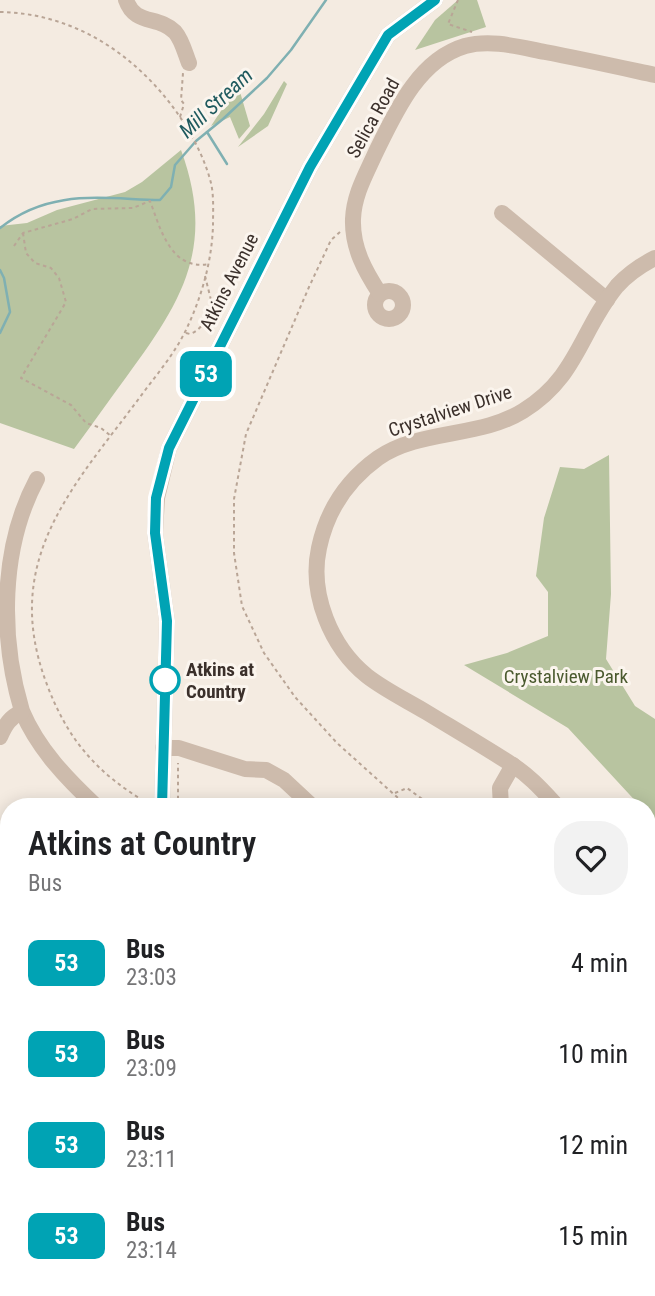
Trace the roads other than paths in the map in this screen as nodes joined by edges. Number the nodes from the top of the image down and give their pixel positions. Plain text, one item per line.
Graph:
1 (126, 0) edge
2 (435, 0) edge
3 (189, 63) road end
4 (655, 75) edge
5 (502, 213) dead end
6 (655, 258) edge
7 (380, 293) dead end
8 (607, 300) junction
9 (37, 479) dead end
10 (22, 712) junction
11 (0, 737) edge
12 (171, 751) junction
13 (513, 765) junction
14 (88, 798) edge
15 (163, 798) edge
16 (303, 798) edge
17 (501, 798) edge
18 (550, 798) edge

1 - 3 street
2 - 12 street, Atkins Avenue
4 - 7 street, Selica Road
5 - 8 street
6 - 8 street, Crystalview Drive
8 - 13 street, Crystalview Drive
9 - 10 street
10 - 11 street
10 - 14 street
12 - 15 street, Atkins Avenue
12 - 16 street
13 - 17 street
13 - 18 street, Crystalview Drive

